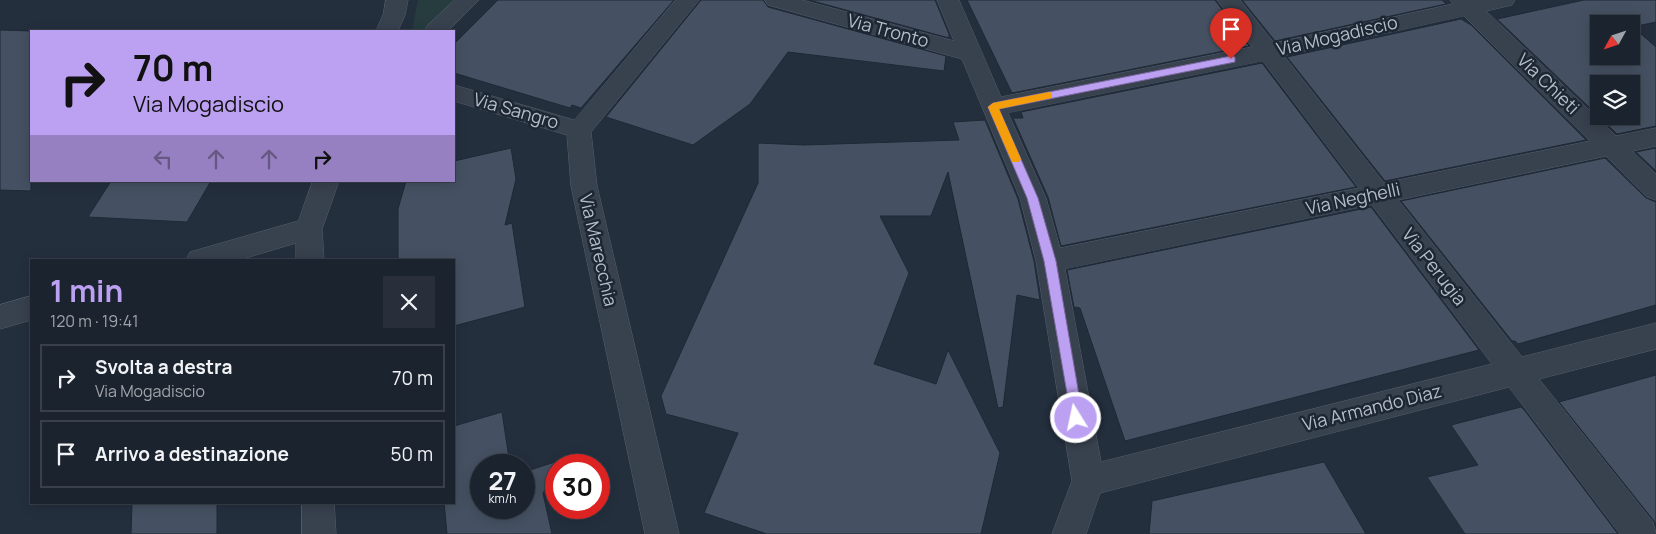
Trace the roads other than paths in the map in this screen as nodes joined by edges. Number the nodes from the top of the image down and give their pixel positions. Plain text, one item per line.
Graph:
1 (397, 0) edge
2 (468, 0) edge
3 (688, 0) edge
4 (776, 0) edge
5 (948, 0) edge
6 (1228, 0) edge
7 (1504, 0) edge
8 (1464, 3) edge
9 (387, 30) edge
10 (436, 30) edge
11 (1268, 52) junction
12 (972, 54) junction
13 (455, 93) edge
14 (993, 107) junction
15 (579, 130) junction
16 (1656, 137) edge
17 (1611, 146) junction
18 (326, 182) edge
19 (1656, 190) edge
20 (1378, 194) junction
21 (309, 229) junction
22 (204, 259) edge
23 (310, 259) edge
24 (1050, 261) junction
25 (30, 308) edge
26 (0, 317) edge
27 (1656, 336) edge
28 (1515, 372) junction
29 (1088, 481) junction
30 (318, 504) edge
31 (319, 534) edge
32 (662, 534) edge
33 (1069, 534) edge
34 (1641, 534) edge

1 - 9 street
2 - 10 street
3 - 15 street
4 - 12 street, Via Tronto
5 - 12 street
6 - 11 street, Via Perugia
7 - 8 street, Via Mogadiscio
8 - 11 street, Via Mogadiscio
8 - 17 street, Via Chieti
11 - 14 street, Via Mogadiscio
11 - 20 street, Via Perugia
12 - 14 street
13 - 15 street, Via Sangro
14 - 24 street
15 - 32 street, Via Marecchia
16 - 17 street, Via Neghelli
17 - 19 street, Via Chieti
17 - 20 street, Via Neghelli
18 - 21 street
20 - 24 street, Via Neghelli
20 - 28 street, Via Perugia
21 - 22 street
21 - 23 street
24 - 29 street
25 - 26 street
27 - 28 street, Via Armando Diaz
28 - 29 street, Via Armando Diaz
28 - 34 street, Via Perugia
29 - 33 street
30 - 31 street

